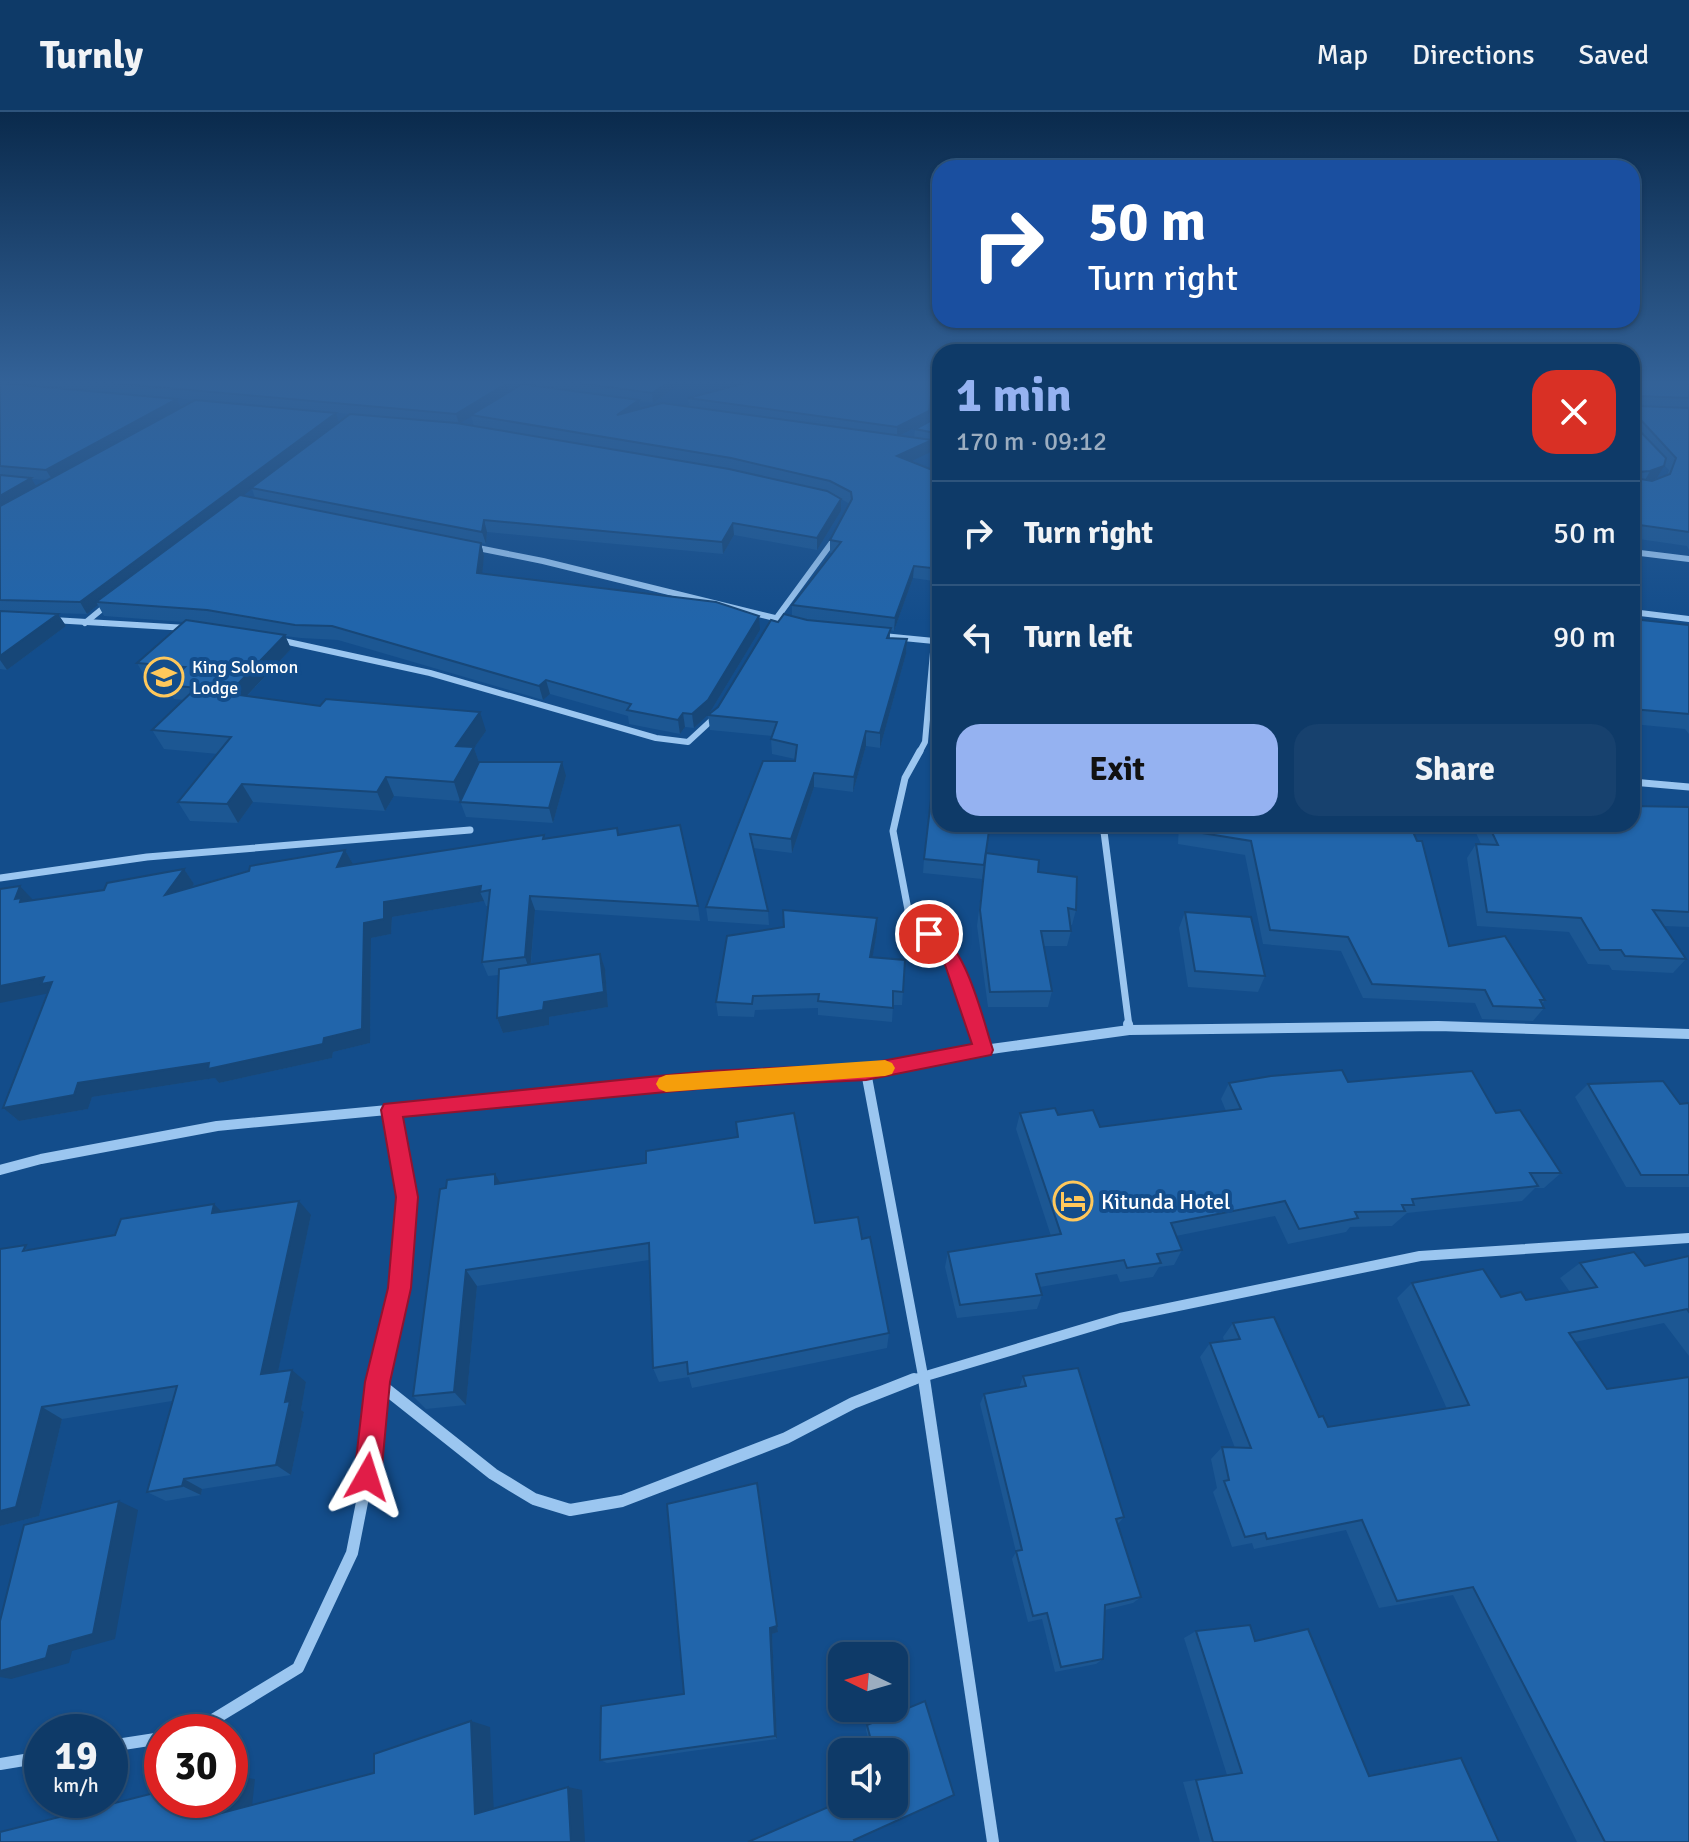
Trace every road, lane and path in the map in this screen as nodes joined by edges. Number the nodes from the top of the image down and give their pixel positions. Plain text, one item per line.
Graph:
1 (839, 531) edge
2 (459, 544) edge
3 (1640, 553) edge
4 (1689, 559) edge
5 (118, 596) edge
6 (1640, 613) edge
7 (777, 618) junction
8 (42, 619) edge
9 (1689, 619) edge
10 (787, 622) edge
11 (85, 623) junction
12 (193, 629) edge
13 (764, 634) edge
14 (871, 635) edge
15 (270, 639) edge
16 (932, 641) edge
17 (932, 663) edge
18 (721, 705) edge
19 (1640, 783) edge
20 (1689, 787) edge
21 (470, 830) dead end
22 (1104, 832) edge
23 (0, 878) edge
24 (1129, 1030) junction
25 (1689, 1034) edge
26 (984, 1050) junction
27 (866, 1072) junction
28 (391, 1110) junction
29 (0, 1170) edge
30 (1689, 1238) edge
31 (923, 1376) junction
32 (377, 1382) junction
33 (223, 1714) edge
34 (24, 1760) edge
35 (0, 1764) edge
36 (993, 1842) edge

1 - 7 street
2 - 7 street
3 - 4 street
5 - 11 street
6 - 9 street
7 - 10 street
7 - 13 street
8 - 11 street
11 - 12 street
14 - 16 street
15 - 18 street
17 - 26 street
19 - 20 street
21 - 23 street
22 - 24 street
24 - 25 street
24 - 26 street
26 - 27 street
27 - 28 street
27 - 31 street
28 - 29 street
28 - 32 street
30 - 31 street
31 - 32 street
31 - 36 street
32 - 33 street
34 - 35 street

